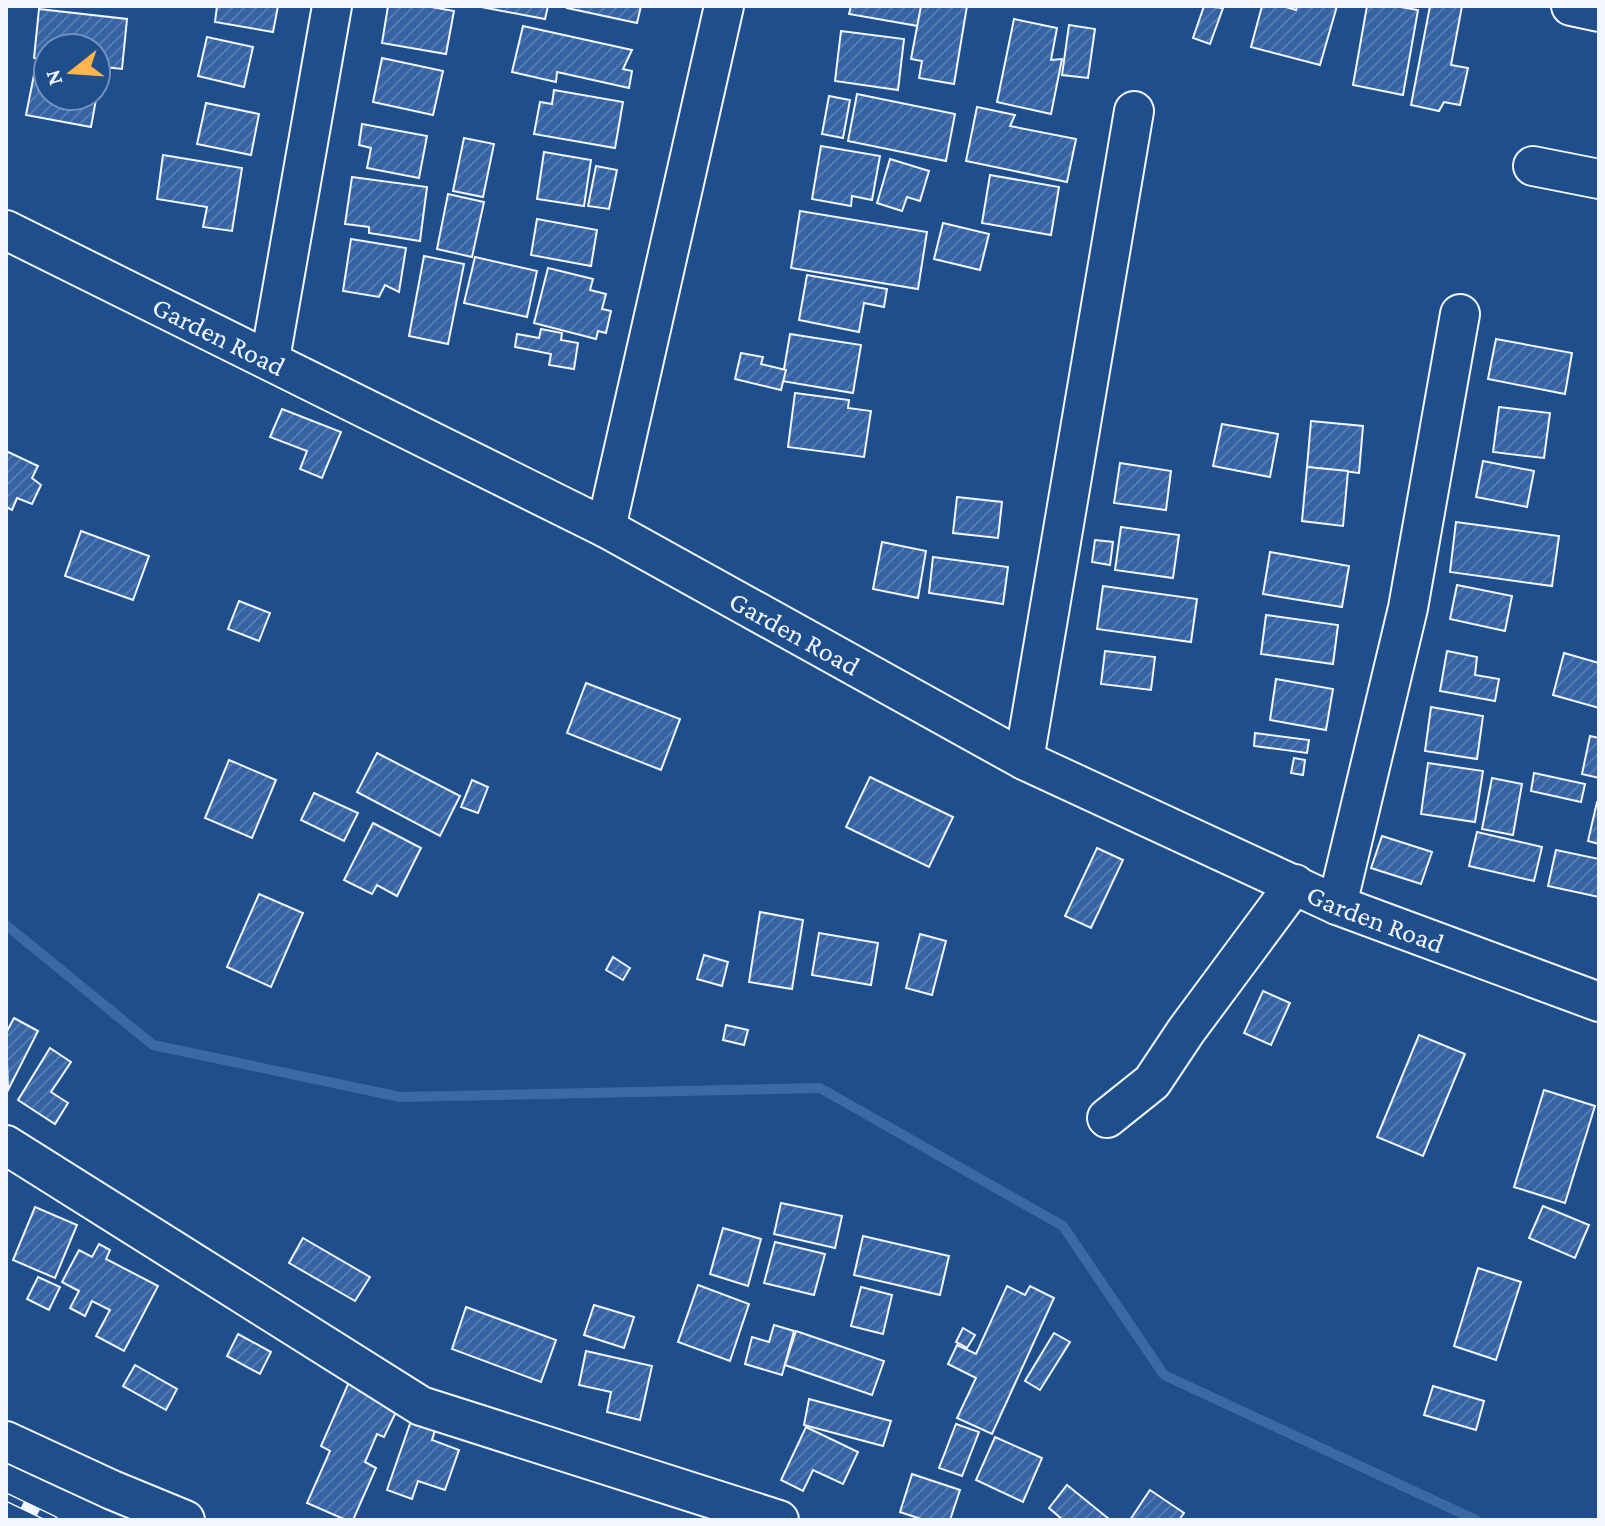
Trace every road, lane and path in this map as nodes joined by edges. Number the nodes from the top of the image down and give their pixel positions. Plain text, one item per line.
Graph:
1 (332, 6) edge
2 (724, 6) edge
3 (1571, 6) edge
4 (1599, 12) edge
5 (1134, 111) dead end
6 (1533, 166) dead end
7 (1599, 179) edge
8 (6, 230) edge
9 (1460, 314) dead end
10 (270, 359) junction
11 (606, 528) junction
12 (1024, 760) junction
13 (1295, 884) junction
14 (1337, 905) junction
15 (1599, 1002) edge
16 (1107, 1118) dead end
17 (6, 1145) edge
18 (6, 1441) edge
19 (185, 1520) edge
20 (779, 1520) edge

1 - 10 street
2 - 11 street
3 - 4 street
5 - 12 street
6 - 7 street
8 - 10 street, Garden Road
9 - 14 street
10 - 11 street, Garden Road
11 - 12 street, Garden Road
12 - 13 street, Garden Road
13 - 14 street, Garden Road
13 - 16 street
14 - 15 street, Garden Road
17 - 20 street
18 - 19 street

